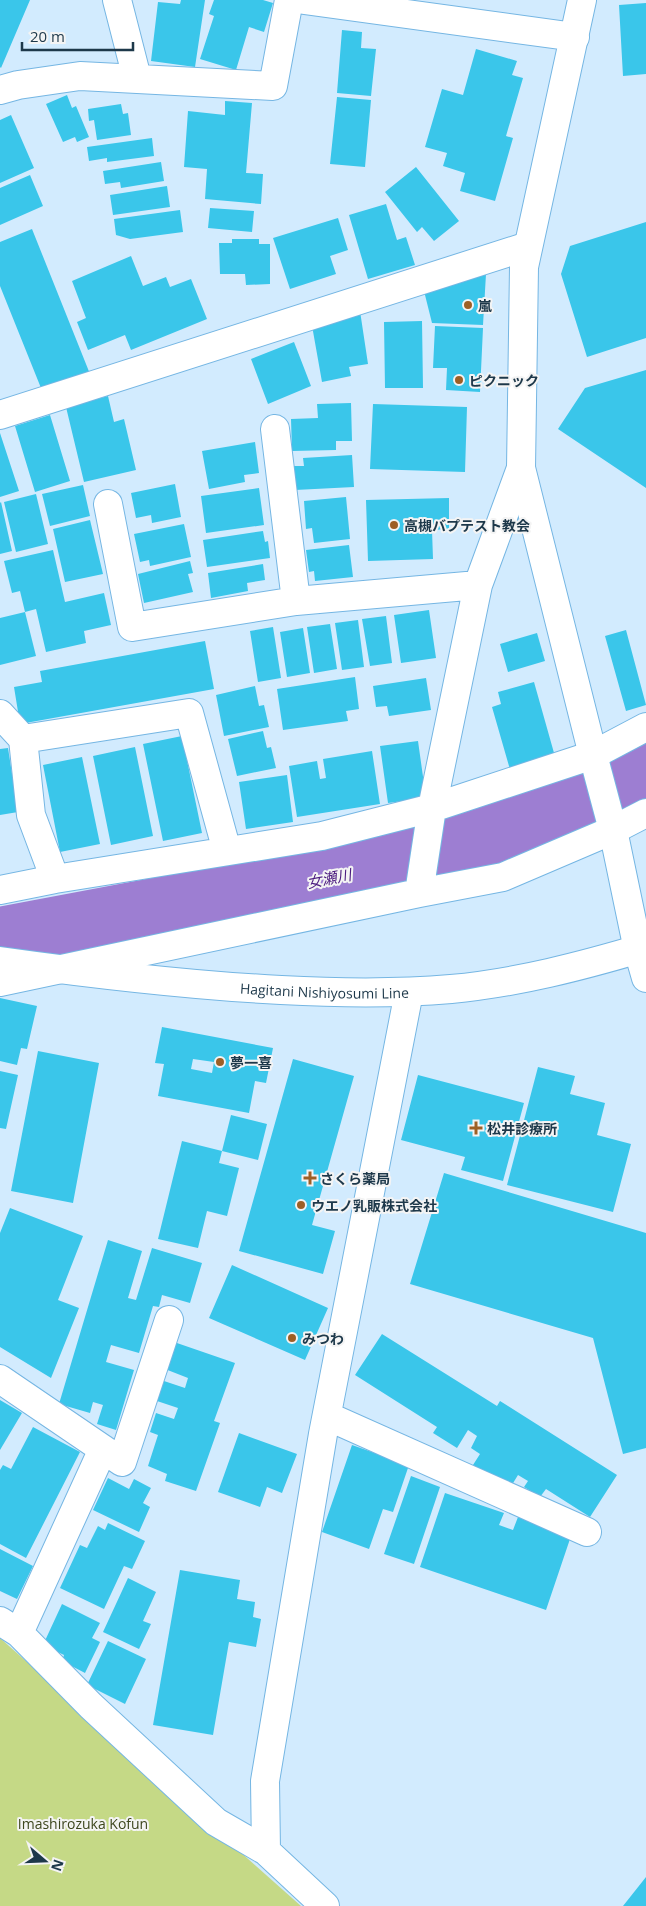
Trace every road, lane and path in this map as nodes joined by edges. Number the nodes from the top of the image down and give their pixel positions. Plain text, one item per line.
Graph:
1 (116, 0) edge
2 (289, 0) edge
3 (304, 0) edge
4 (582, 0) edge
5 (575, 36) junction
6 (137, 78) junction
7 (0, 90) edge
8 (528, 246) junction
9 (0, 415) edge
10 (275, 429) dead end
11 (521, 468) junction
12 (108, 504) dead end
13 (478, 585) junction
14 (296, 601) junction
15 (0, 714) edge
16 (646, 727) edge
17 (22, 739) junction
18 (595, 763) junction
19 (646, 813) edge
20 (431, 814) junction
21 (611, 824) junction
22 (227, 851) junction
23 (55, 879) junction
24 (0, 890) edge
25 (419, 893) junction
26 (642, 949) edge
27 (1, 968) edge
28 (59, 970) junction
29 (646, 978) edge
30 (409, 992) junction
31 (169, 1320) dead end
32 (0, 1379) edge
33 (327, 1416) junction
34 (103, 1449) junction
35 (587, 1532) dead end
36 (10, 1627) edge
37 (266, 1851) junction
38 (325, 1906) edge

1 - 6 street
2 - 6 street
3 - 5 street
4 - 5 street
5 - 8 street
6 - 7 street
8 - 9 street
8 - 11 street
10 - 14 street
11 - 13 street
11 - 18 street
12 - 14 street
13 - 14 street
13 - 20 street
15 - 17 street
16 - 18 street
17 - 22 street
17 - 23 street
18 - 20 street
18 - 21 street
19 - 21 street
20 - 22 street
20 - 25 street
21 - 25 street
21 - 26 street
22 - 23 street
23 - 24 street
25 - 28 street
26 - 29 street
26 - 30 street, Hagitani Nishiyosumi Line
27 - 28 street, Hagitani Nishiyosumi Line
28 - 30 street, Hagitani Nishiyosumi Line
30 - 33 street
31 - 34 street
32 - 34 street
33 - 35 street
33 - 37 street
34 - 36 street
36 - 37 street
37 - 38 street

